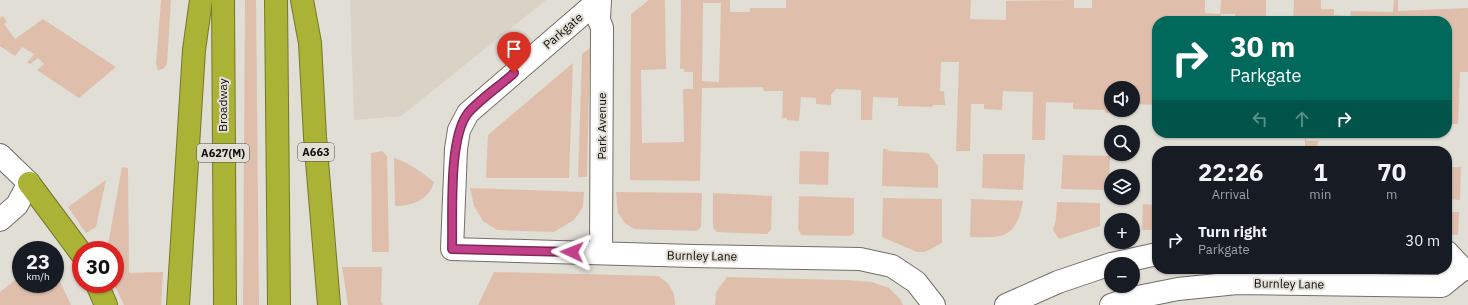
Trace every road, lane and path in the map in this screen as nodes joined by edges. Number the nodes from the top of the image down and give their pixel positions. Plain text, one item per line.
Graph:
1 (201, 0) edge
2 (223, 0) edge
3 (276, 0) edge
4 (302, 0) edge
5 (600, 0) edge
6 (0, 155) edge
7 (29, 183) junction
8 (0, 220) edge
9 (73, 241) edge
10 (452, 249) joint
11 (601, 253) junction
12 (1152, 255) edge
13 (1452, 256) edge
14 (1140, 258) edge
15 (1104, 266) edge
16 (1466, 269) edge
17 (100, 293) edge
18 (106, 305) edge
19 (178, 305) edge
20 (225, 305) edge
21 (279, 305) edge
22 (329, 305) edge
23 (934, 305) edge
24 (1006, 305) edge
25 (1111, 305) edge

1 - 19 highway
2 - 20 highway, Broadway / A627(M)
3 - 21 highway
4 - 22 highway, A663
5 - 10 street, Parkgate
5 - 11 street, Park Avenue
6 - 7 street
7 - 8 street
7 - 9 highway
10 - 11 street, Burnley Lane
11 - 23 street, Burnley Lane
12 - 14 street
13 - 16 street, Burnley Lane
15 - 24 street
16 - 25 street, Burnley Lane
17 - 18 highway

